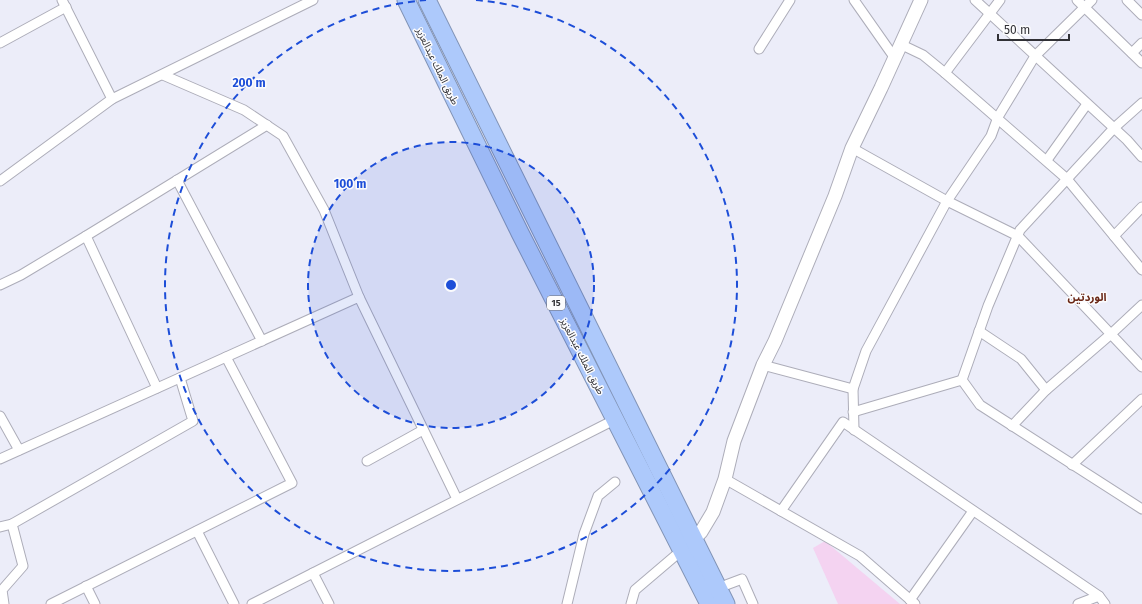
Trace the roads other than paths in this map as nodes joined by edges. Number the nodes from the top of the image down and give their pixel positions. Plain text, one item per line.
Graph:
1 (313, 0) edge
2 (406, 0) edge
3 (427, 0) edge
4 (790, 0) edge
5 (854, 0) edge
6 (920, 0) edge
7 (975, 0) edge
8 (1000, 0) edge
9 (1077, 0) edge
10 (1092, 0) edge
11 (1127, 0) edge
12 (64, 4) edge
13 (1084, 8) junction
14 (990, 14) junction
15 (1142, 15) edge
16 (0, 43) edge
17 (1142, 43) edge
18 (900, 44) junction
19 (759, 49) dead end
20 (1132, 54) junction
21 (1035, 56) junction
22 (894, 57) junction
23 (1142, 63) edge
24 (945, 73) junction
25 (163, 74) junction
26 (112, 99) junction
27 (1142, 103) edge
28 (1088, 104) junction
29 (998, 117) junction
30 (267, 125) junction
31 (1114, 128) junction
32 (852, 148) junction
33 (1142, 157) edge
34 (1047, 160) junction
35 (1067, 179) junction
36 (177, 180) junction
37 (0, 181) edge
38 (947, 201) junction
39 (1142, 207) edge
40 (86, 236) junction
41 (1018, 236) junction
42 (1114, 236) junction
43 (1142, 270) edge
44 (0, 285) edge
45 (359, 297) junction
46 (1142, 305) edge
47 (979, 331) junction
48 (1111, 334) junction
49 (262, 341) junction
50 (226, 357) junction
51 (763, 365) junction
52 (1142, 366) edge
53 (180, 378) junction
54 (962, 380) junction
55 (157, 388) junction
56 (853, 389) junction
57 (1046, 390) junction
58 (1142, 399) edge
59 (853, 412) junction
60 (0, 416) edge
61 (616, 419) junction
62 (1012, 426) junction
63 (423, 430) junction
64 (854, 430) junction
65 (18, 450) junction
66 (0, 458) edge
67 (367, 461) dead end
68 (1072, 465) junction
69 (724, 479) junction
70 (615, 482) dead end
71 (456, 499) junction
72 (1142, 510) edge
73 (781, 511) junction
74 (973, 511) junction
75 (12, 524) junction
76 (0, 527) edge
77 (197, 531) junction
78 (688, 544) junction
79 (313, 573) junction
80 (86, 586) junction
81 (718, 588) junction
82 (1, 590) edge
83 (1102, 600) edge
84 (912, 602) edge
85 (4, 604) edge
86 (51, 604) edge
87 (95, 604) edge
88 (234, 604) edge
89 (252, 604) edge
90 (329, 604) edge
91 (567, 604) edge
92 (631, 604) edge
93 (709, 604) edge
94 (726, 604) edge
95 (753, 604) edge
96 (1078, 604) edge

1 - 25 street
2 - 61 highway, طريق الملك عبدالعزيز / 15
3 - 78 highway, طريق الملك عبدالعزيز / 15
4 - 19 street
5 - 22 street
6 - 18 street
7 - 14 street
8 - 14 street
9 - 13 street
10 - 13 street
11 - 15 street
12 - 16 street
12 - 26 street
13 - 20 street
13 - 21 street
14 - 21 street
14 - 24 street
17 - 20 street
18 - 22 street
18 - 24 street
20 - 23 street
21 - 28 street
21 - 29 street
22 - 32 street
24 - 29 street
25 - 26 street
25 - 30 street
26 - 37 street
27 - 31 street
28 - 31 street
28 - 34 street
29 - 34 street
29 - 38 street
30 - 36 street
30 - 45 street
31 - 33 street
31 - 35 street
32 - 38 street
32 - 51 street
34 - 35 street
35 - 41 street
35 - 42 street
36 - 40 street
36 - 49 street
38 - 41 street
38 - 56 street
39 - 42 street
40 - 44 street
40 - 55 street
41 - 47 street
41 - 48 street
42 - 43 street
45 - 49 street
45 - 63 street
46 - 48 street
47 - 54 street
47 - 57 street
48 - 52 street
48 - 57 street
49 - 50 street
50 - 53 street
50 - 77 street
51 - 56 street
51 - 69 street
53 - 55 street
53 - 75 street
54 - 59 street
54 - 62 street
55 - 65 street
56 - 59 street
57 - 62 street
58 - 68 street
59 - 64 street
60 - 65 street
61 - 71 street
61 - 78 highway, طريق الملك عبدالعزيز / 15
62 - 68 street
63 - 67 street
63 - 71 street
64 - 73 street
64 - 74 street
65 - 66 street
68 - 72 street
69 - 73 street
69 - 78 street
70 - 91 street
71 - 79 street
73 - 84 street
74 - 83 street
74 - 84 street
75 - 76 street
75 - 82 street
77 - 80 street
77 - 88 street
78 - 81 highway, طريق الملك عبدالعزيز / 15
78 - 92 street
78 - 93 highway, طريق الملك عبدالعزيز / 15
79 - 89 street
79 - 90 street
80 - 86 street
80 - 87 street
81 - 94 highway, طريق الملك عبدالعزيز / 15
81 - 95 street
82 - 85 street
83 - 96 street

